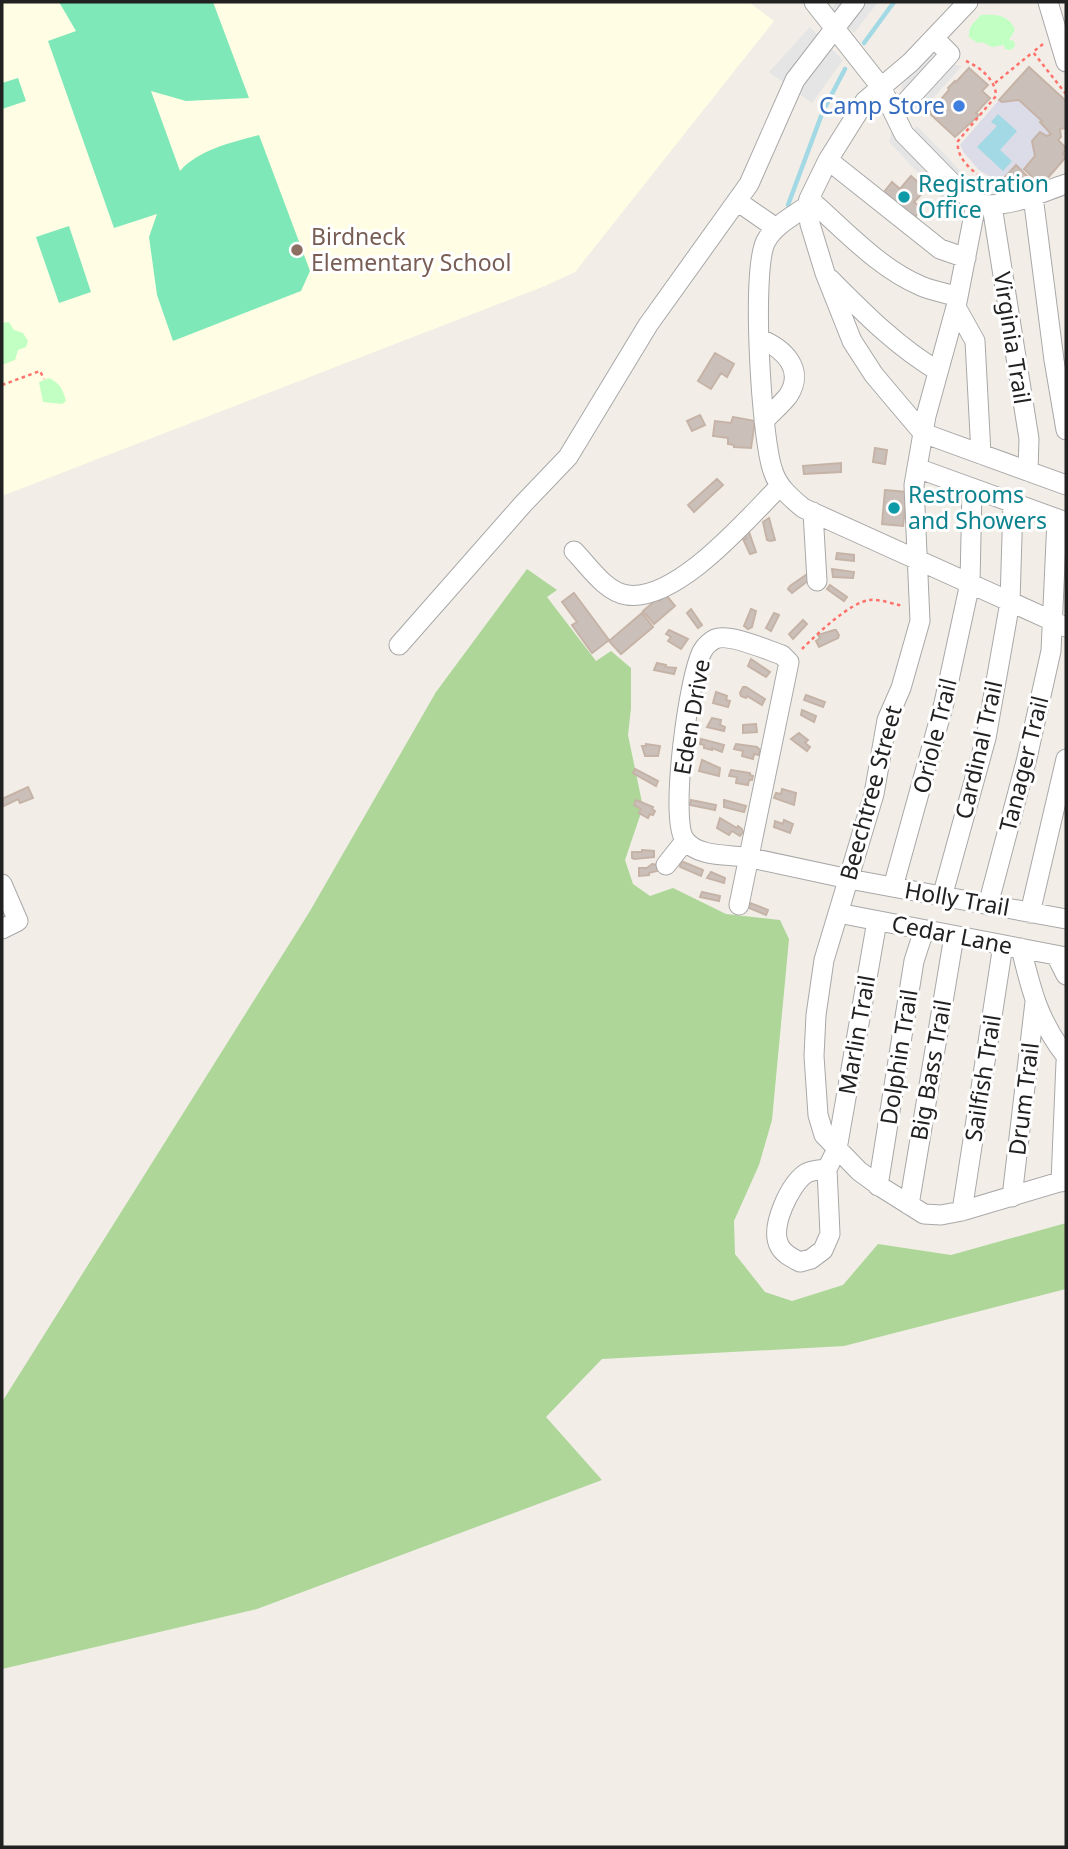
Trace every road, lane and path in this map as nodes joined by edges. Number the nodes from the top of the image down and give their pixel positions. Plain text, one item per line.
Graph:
1 (814, 2) edge
2 (855, 2) edge
3 (968, 2) edge
4 (1048, 2) edge
5 (835, 29) junction
6 (934, 38) junction
7 (1033, 52) dead end
8 (950, 54) junction
9 (1066, 62) edge
10 (995, 84) junction
11 (881, 87) junction
12 (895, 114) junction
13 (828, 160) junction
14 (1066, 184) edge
15 (1027, 197) junction
16 (737, 201) junction
17 (808, 203) junction
18 (984, 205) junction
19 (776, 228) junction
20 (965, 258) junction
21 (825, 273) junction
22 (957, 302) junction
23 (760, 339) junction
24 (938, 372) junction
25 (44, 379) dead end
26 (2, 385) edge
27 (764, 421) junction
28 (1066, 430) edge
29 (923, 433) junction
30 (981, 454) junction
31 (917, 468) junction
32 (1028, 471) junction
33 (1066, 485) edge
34 (780, 486) junction
35 (972, 488) junction
36 (1013, 503) junction
37 (813, 512) junction
38 (1062, 520) edge
39 (574, 551) dead end
40 (917, 560) junction
41 (817, 581) dead end
42 (970, 583) junction
43 (1010, 601) junction
44 (884, 602) dead end
45 (1059, 624) edge
46 (399, 645) dead end
47 (789, 662) junction
48 (1066, 759) edge
49 (685, 841) junction
50 (751, 858) junction
51 (666, 864) dead end
52 (849, 879) junction
53 (2, 884) edge
54 (893, 887) junction
55 (942, 897) junction
56 (739, 905) dead end
57 (988, 905) junction
58 (838, 913) junction
59 (1030, 913) junction
60 (1066, 918) edge
61 (877, 921) junction
62 (2, 929) edge
63 (924, 930) junction
64 (954, 936) junction
65 (1012, 947) junction
66 (1061, 956) edge
67 (1066, 975) edge
68 (1035, 1002) junction
69 (1066, 1056) edge
70 (1066, 1062) edge
71 (837, 1149) junction
72 (827, 1169) dead end
73 (1064, 1181) edge
74 (878, 1185) junction
75 (1012, 1197) junction
76 (909, 1205) junction
77 (962, 1210) junction

1 - 5 street
2 - 5 street
3 - 6 street
4 - 9 street
5 - 11 street
5 - 16 street
6 - 8 street
6 - 11 street
7 - 10 path
8 - 10 path
8 - 12 street
10 - 15 path
11 - 12 street
11 - 13 street
12 - 18 street
13 - 17 street
13 - 20 street
14 - 15 street
15 - 18 street
15 - 28 street
16 - 19 street
16 - 46 street
17 - 19 street
17 - 21 street
17 - 22 street
18 - 20 street, Beechtree Street
18 - 32 street, Virginia Trail
19 - 23 street
20 - 22 street, Beechtree Street
21 - 24 street
21 - 29 street
22 - 24 street, Beechtree Street
22 - 30 street
23 - 27 street
23 - 27 street
24 - 29 street, Beechtree Street
25 - 26 path
27 - 34 street
29 - 30 street
29 - 31 street, Beechtree Street
30 - 32 street
31 - 35 street
31 - 40 street, Beechtree Street
32 - 33 street
34 - 37 street
34 - 39 street
35 - 36 street
35 - 42 street, Oriole Trail
36 - 38 street
36 - 43 street, Cardinal Trail
37 - 40 street
37 - 41 street
38 - 45 street, Tanager Trail
40 - 42 street
40 - 52 street, Beechtree Street
42 - 43 street
42 - 54 street, Oriole Trail
43 - 45 street
43 - 55 street, Cardinal Trail
44 - 47 path
45 - 57 street, Tanager Trail
47 - 49 street, Eden Drive
47 - 50 street
48 - 59 street
49 - 50 street
49 - 51 street
50 - 52 street
50 - 56 street
52 - 54 street, Holly Trail
52 - 58 street, Beechtree Street
53 - 62 street
54 - 55 street, Holly Trail
55 - 57 street, Holly Trail
57 - 59 street, Holly Trail
58 - 61 street, Cedar Lane
58 - 71 street, Beechtree Street
59 - 60 street, Holly Trail
61 - 63 street, Cedar Lane
61 - 71 street, Marlin Trail
63 - 64 street, Cedar Lane
63 - 74 street, Dolphin Trail
64 - 65 street, Cedar Lane
64 - 76 street, Big Bass Trail
65 - 66 street, Cedar Lane
65 - 68 street
65 - 77 street, Sailfish Trail
66 - 67 street
68 - 69 street
68 - 75 street, Drum Trail
70 - 73 street
71 - 72 street, Marlin Trail
71 - 74 street, Beechtree Street
73 - 75 street, Beechtree Street
74 - 76 street, Beechtree Street
75 - 77 street, Beechtree Street
76 - 77 street, Beechtree Street

